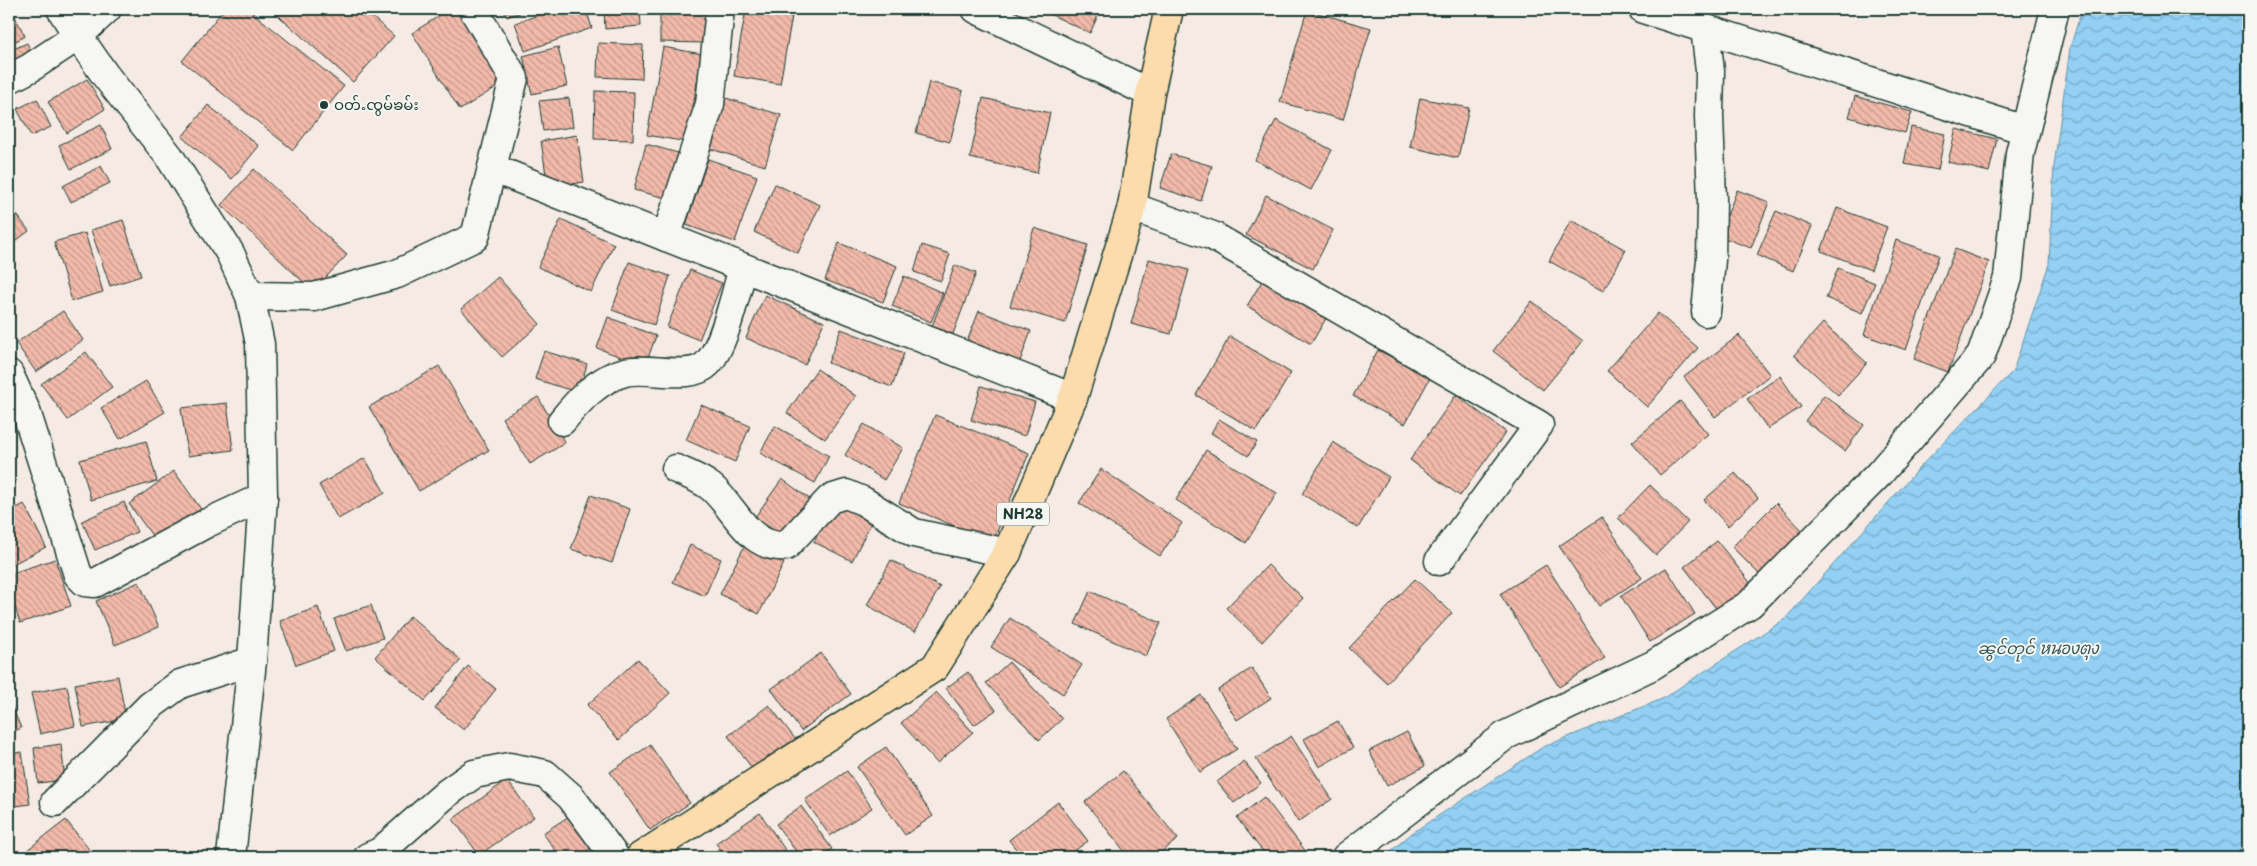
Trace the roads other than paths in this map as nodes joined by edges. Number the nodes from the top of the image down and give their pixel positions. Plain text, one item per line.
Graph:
1 (61, 9) edge
2 (107, 9) edge
3 (473, 9) edge
4 (720, 9) edge
5 (976, 9) edge
6 (1169, 9) edge
7 (1643, 9) edge
8 (2054, 9) edge
9 (1705, 28) junction
10 (78, 36) junction
11 (9, 79) edge
12 (1150, 92) junction
13 (2025, 130) junction
14 (492, 168) junction
15 (1132, 207) junction
16 (666, 237) junction
17 (743, 268) junction
18 (250, 296) junction
19 (1706, 312) dead end
20 (9, 374) edge
21 (1073, 398) junction
22 (562, 420) dead end
23 (676, 469) dead end
24 (263, 497) junction
25 (1007, 553) junction
26 (1439, 561) dead end
27 (252, 661) junction
28 (55, 802) dead end
29 (231, 857) edge
30 (368, 857) edge
31 (615, 857) edge
32 (640, 857) edge
33 (1346, 857) edge

1 - 10 street
2 - 10 street
3 - 14 street
4 - 16 street
5 - 12 street
6 - 12 highway, NH28
7 - 9 street
8 - 13 street
9 - 13 street
9 - 19 street
10 - 11 street
10 - 18 street
12 - 15 highway, NH28
13 - 33 street
14 - 16 street
14 - 18 street
15 - 21 highway, NH28
15 - 26 street
16 - 17 street
17 - 21 street
17 - 22 street
18 - 24 street
20 - 24 street
21 - 25 highway, NH28
23 - 25 street
24 - 27 street
25 - 32 highway, NH28
27 - 28 street
27 - 29 street
30 - 31 street

